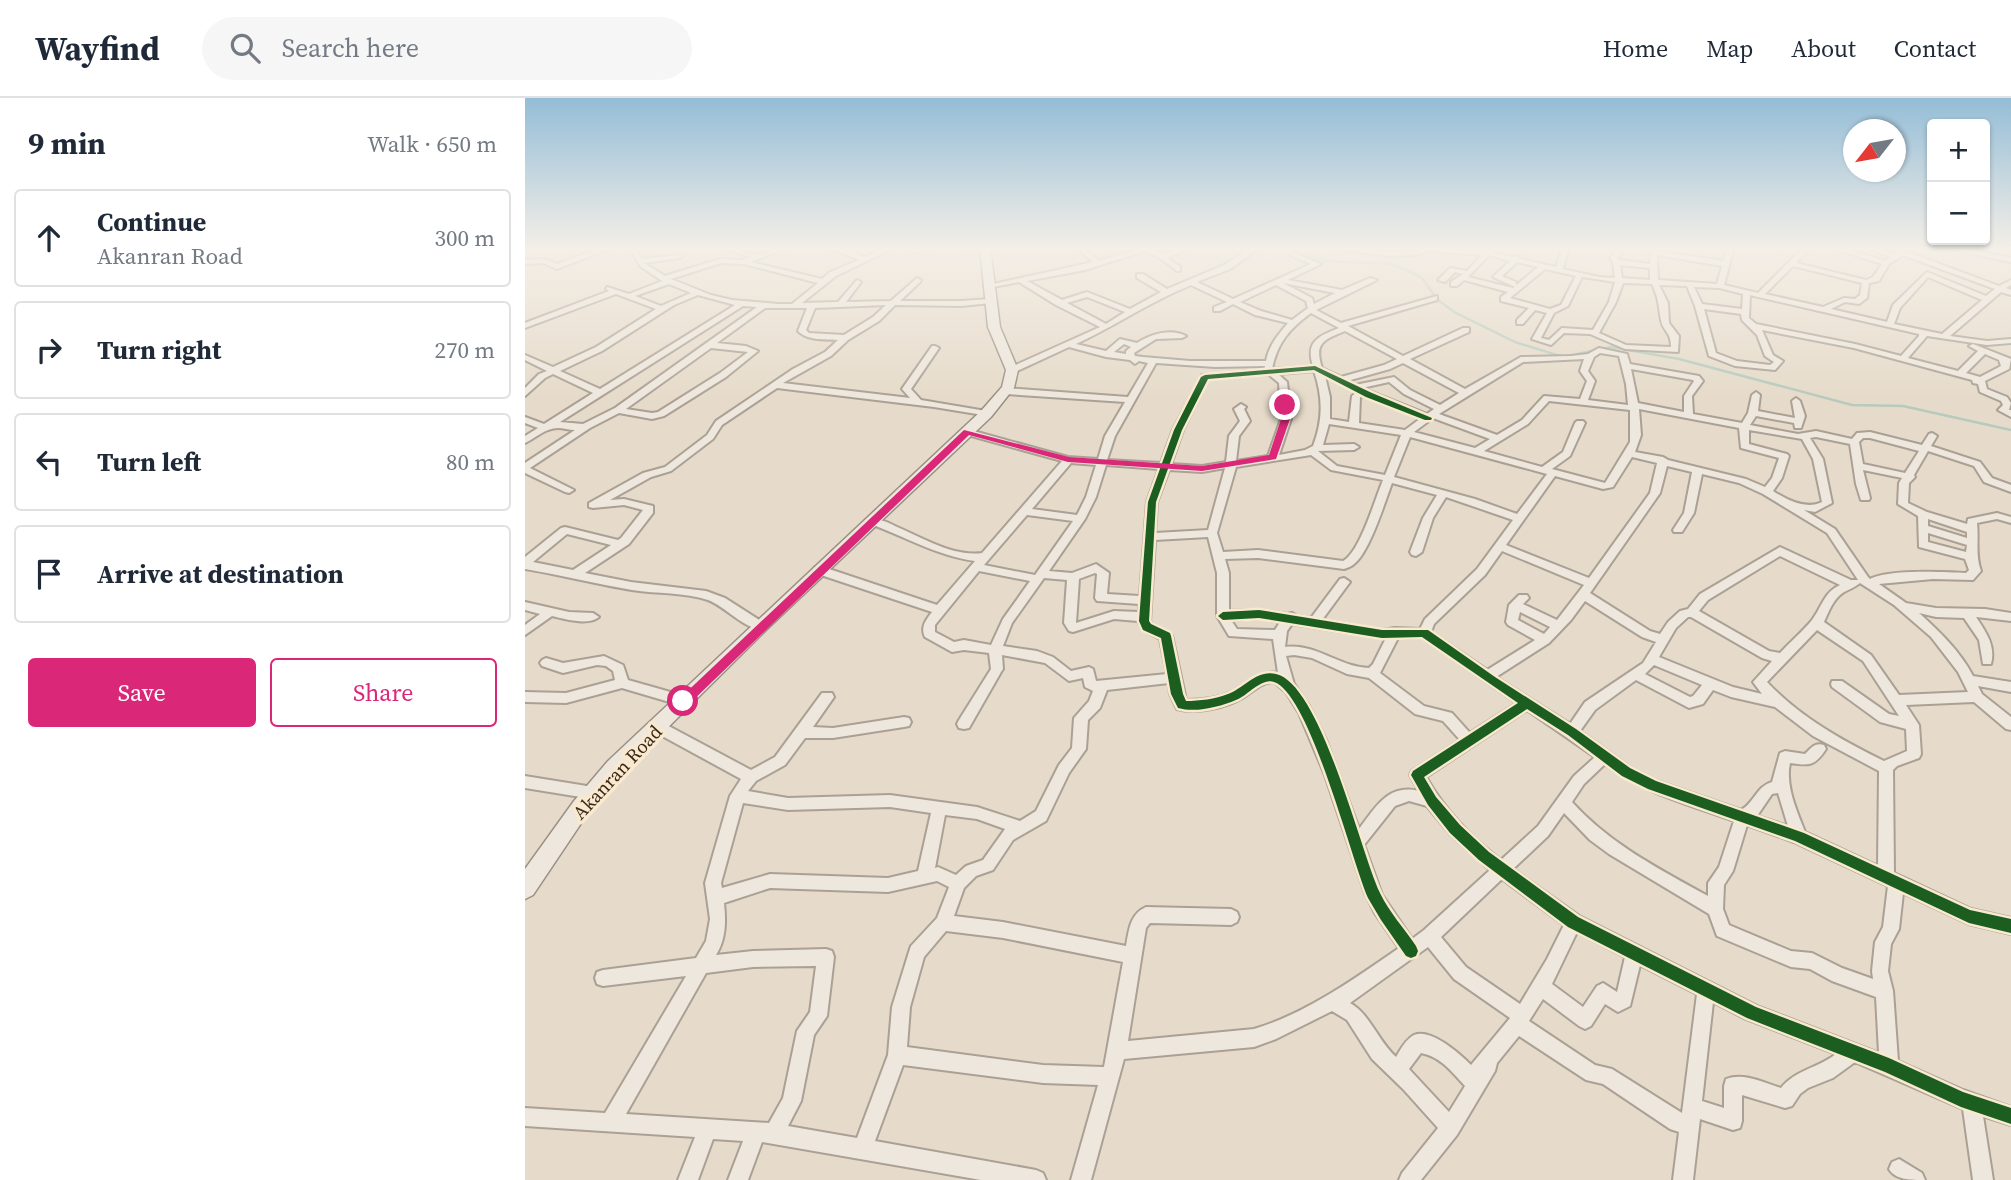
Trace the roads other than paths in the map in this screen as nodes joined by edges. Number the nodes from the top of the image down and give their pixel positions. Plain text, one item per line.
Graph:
1 (592, 297) edge
2 (633, 297) edge
3 (687, 297) edge
4 (713, 297) edge
5 (804, 297) edge
6 (843, 297) edge
7 (899, 297) edge
8 (974, 297) edge
9 (990, 297) edge
10 (1050, 297) edge
11 (1076, 297) edge
12 (1157, 297) edge
13 (1230, 297) edge
14 (1238, 297) edge
15 (1305, 297) edge
16 (1333, 297) edge
17 (1506, 297) edge
18 (1568, 297) edge
19 (1615, 297) edge
20 (1661, 297) edge
21 (1695, 297) edge
22 (1747, 297) edge
23 (1767, 297) edge
24 (1862, 297) edge
25 (1905, 297) edge
26 (1983, 297) edge
27 (1991, 297) edge
28 (1099, 298) joint
29 (1434, 298) dead end
30 (1234, 299) junction
31 (1989, 300) junction
32 (893, 303) junction
33 (1059, 303) junction
34 (840, 304) junction
35 (740, 305) junction
36 (812, 306) junction
37 (1699, 306) junction
38 (762, 307) junction
39 (792, 307) junction
40 (1534, 307) junction
41 (1071, 308) junction
42 (662, 309) junction
43 (1217, 309) dead end
44 (1825, 309) junction
45 (1313, 311) junction
46 (1130, 312) junction
47 (1551, 312) junction
48 (1746, 312) junction
49 (1293, 322) junction
50 (1520, 322) dead end
51 (1891, 325) junction
52 (525, 326) edge
53 (1753, 326) junction
54 (1106, 327) junction
55 (1344, 327) junction
56 (1466, 330) dead end
57 (1923, 332) junction
58 (1595, 333) junction
59 (1182, 336) dead end
60 (1944, 337) junction
61 (845, 338) junction
62 (1968, 341) junction
63 (2011, 341) edge
64 (1066, 344) junction
65 (710, 345) junction
66 (1136, 346) junction
67 (935, 348) dead end
68 (1984, 350) junction
69 (1106, 355) junction
70 (1590, 356) junction
71 (525, 357) edge
72 (1903, 358) junction
73 (1404, 359) junction
74 (2007, 360) edge
75 (1135, 361) junction
76 (1152, 363) junction
77 (1628, 366) junction
78 (1270, 368) junction
79 (1315, 368) junction
80 (556, 370) junction
81 (1012, 370) junction
82 (1994, 373) junction
83 (1959, 374) junction
84 (2011, 379) edge
85 (1341, 380) junction
86 (776, 385) junction
87 (1361, 390) junction
88 (1005, 391) junction
89 (599, 392) junction
90 (525, 393) edge
91 (1466, 393) junction
92 (1756, 396) dead end
93 (917, 400) junction
94 (1129, 400) junction
95 (1584, 400) junction
96 (1796, 401) dead end
97 (1632, 406) junction
98 (1241, 407) dead end
99 (618, 410) junction
100 (1753, 413) junction
101 (986, 414) junction
102 (1434, 414) junction
103 (2011, 414) edge
104 (1689, 416) junction
105 (525, 420) edge
106 (1326, 421) junction
107 (1797, 421) junction
108 (1354, 423) junction
109 (1580, 423) dead end
110 (587, 426) junction
111 (601, 426) dead end
112 (544, 427) junction
113 (1744, 427) junction
114 (967, 432) junction
115 (1407, 433) junction
116 (1932, 436) dead end
117 (1801, 437) junction
118 (1496, 438) junction
119 (525, 440) edge
120 (1854, 442) junction
121 (1354, 447) dead end
122 (1925, 448) junction
123 (1314, 450) junction
124 (1477, 451) junction
125 (1627, 453) junction
126 (1273, 457) junction
127 (1068, 460) junction
128 (1663, 460) junction
129 (1101, 461) junction
130 (1164, 465) junction
131 (1231, 466) junction
132 (1859, 466) junction
133 (525, 468) edge
134 (1698, 469) junction
135 (1549, 471) junction
136 (1910, 477) junction
137 (1390, 479) junction
138 (2011, 489) edge
139 (569, 490) dead end
140 (1767, 492) junction
141 (1443, 493) junction
142 (1865, 498) dead end
143 (1777, 500) junction
144 (1023, 512) junction
145 (1923, 514) junction
146 (1080, 519) junction
147 (1520, 519) junction
148 (2011, 520) edge
149 (872, 521) junction
150 (1923, 528) junction
151 (1678, 530) dead end
152 (1212, 533) junction
153 (1973, 536) junction
154 (1149, 537) junction
155 (619, 544) junction
156 (1500, 546) junction
157 (1416, 552) dead end
158 (1218, 556) junction
159 (1970, 557) junction
160 (525, 564) edge
161 (982, 564) junction
162 (819, 570) junction
163 (577, 573) junction
164 (1039, 576) junction
165 (1073, 577) junction
166 (1344, 582) dead end
167 (1868, 583) junction
168 (1592, 584) junction
169 (1849, 584) junction
170 (1583, 594) junction
171 (1146, 600) junction
172 (1898, 602) junction
173 (525, 606) edge
174 (939, 610) junction
175 (551, 611) junction
176 (1692, 612) junction
177 (1968, 614) junction
178 (1223, 616) junction
179 (593, 617) dead end
180 (1145, 617) junction
181 (1292, 617) junction
182 (2011, 617) edge
183 (1315, 621) junction
184 (1816, 623) junction
185 (760, 626) junction
186 (1559, 626) junction
187 (525, 631) edge
188 (1395, 632) junction
189 (1424, 633) junction
190 (1279, 635) junction
191 (1662, 639) junction
192 (1545, 640) junction
193 (995, 650) junction
194 (1280, 652) junction
195 (1782, 658) junction
196 (1652, 659) junction
197 (1987, 661) dead end
198 (546, 663) dead end
199 (1372, 673) junction
200 (1635, 674) junction
201 (1486, 677) junction
202 (1174, 678) junction
203 (1969, 680) junction
204 (622, 683) junction
205 (1710, 684) junction
206 (1837, 684) dead end
207 (1101, 687) junction
208 (2011, 687) edge
209 (1290, 692) junction
210 (525, 697) edge
211 (827, 697) dead end
212 (1977, 697) junction
213 (1897, 700) junction
214 (683, 701) junction
215 (1776, 702) junction
216 (1526, 704) junction
217 (904, 722) dead end
218 (964, 724) dead end
219 (1912, 725) junction
220 (2011, 725) edge
221 (658, 727) junction
222 (801, 732) junction
223 (1572, 732) junction
224 (1470, 742) junction
225 (1819, 749) dead end
226 (1605, 756) junction
227 (1886, 768) junction
228 (1782, 776) junction
229 (751, 777) junction
230 (525, 782) edge
231 (593, 793) junction
232 (737, 796) junction
233 (1432, 800) junction
234 (1563, 802) junction
235 (939, 810) junction
236 (1743, 816) junction
237 (1022, 828) junction
238 (1799, 837) junction
239 (1358, 841) junction
240 (1501, 867) junction
241 (925, 876) junction
242 (1891, 881) junction
243 (958, 883) junction
244 (525, 888) edge
245 (714, 898) junction
246 (1715, 909) junction
247 (1231, 917) dead end
248 (1573, 922) junction
249 (943, 923) junction
250 (2011, 926) edge
251 (1430, 936) junction
252 (1411, 951) junction
253 (1634, 953) junction
254 (1131, 956) junction
255 (702, 965) junction
256 (603, 978) dead end
257 (1541, 986) junction
258 (1706, 989) junction
259 (1884, 991) junction
260 (1333, 1002) junction
261 (1298, 1020) joint
262 (1519, 1020) junction
263 (1117, 1051) junction
264 (1853, 1053) junction
265 (897, 1055) junction
266 (1493, 1055) junction
267 (1889, 1066) junction
268 (1397, 1070) junction
269 (1111, 1076) junction
270 (1971, 1102) junction
271 (1690, 1115) junction
272 (2011, 1116) edge
273 (525, 1117) edge
274 (610, 1124) junction
275 (1450, 1128) junction
276 (707, 1130) junction
277 (765, 1133) junction
278 (863, 1148) junction
279 (688, 1180) edge
280 (738, 1180) edge
281 (1035, 1180) edge
282 (1081, 1180) edge
283 (1409, 1180) edge
284 (1683, 1180) edge
285 (1983, 1180) edge

1 - 52 street
2 - 42 street
3 - 42 street
4 - 35 street
5 - 39 street
6 - 34 street
7 - 32 street
8 - 32 street
9 - 81 main road
10 - 33 street
11 - 33 street
12 - 46 street
13 - 30 street
14 - 30 street
15 - 45 street
16 - 45 street
17 - 40 street
18 - 47 street
19 - 58 street
20 - 58 street
21 - 37 street
22 - 48 street
23 - 44 street
24 - 44 street
25 - 51 street
26 - 31 street
27 - 31 street
28 - 41 street
28 - 46 street
29 - 55 street
30 - 43 street
30 - 49 street
31 - 60 street
32 - 34 street
32 - 61 street
33 - 41 street
34 - 36 street
35 - 38 street
35 - 89 street
36 - 39 street
36 - 61 street
37 - 48 street
37 - 53 street
38 - 39 street
38 - 65 street
40 - 47 street
40 - 50 street
41 - 54 street
42 - 80 street
44 - 51 street
45 - 49 street
45 - 55 street
46 - 54 street
47 - 58 street
48 - 53 street
49 - 78 street
51 - 57 street
53 - 72 street
54 - 64 street
55 - 73 street
55 - 79 street
56 - 73 street
57 - 60 street
57 - 72 street
59 - 66 street
60 - 62 street
61 - 86 street
62 - 63 street
62 - 68 street
64 - 69 street
64 - 81 street
65 - 99 street
65 - 99 street
66 - 69 street
66 - 75 street
67 - 93 street
68 - 74 street
68 - 83 street
69 - 75 street
70 - 77 street
70 - 91 street
70 - 95 street
71 - 80 street
72 - 83 street
73 - 85 street
73 - 91 street
74 - 82 street
75 - 76 street
76 - 78 street
76 - 94 street
77 - 97 street
77 - 104 street
78 - 79 street
78 - 126 street
78 - 130 street
79 - 85 street
79 - 106 street
80 - 89 street
80 - 90 street
81 - 88 main road, Akanran Road
82 - 83 street
82 - 84 street
83 - 103 street
85 - 87 street
86 - 93 street
86 - 155 street
87 - 102 street
87 - 102 street
87 - 108 street
88 - 94 street
88 - 101 main road, Akanran Road
89 - 112 street
91 - 102 street
92 - 100 street
93 - 101 street
94 - 129 street
95 - 97 street
95 - 118 street
96 - 107 street
97 - 104 street
97 - 125 street
98 - 131 street
99 - 110 street
100 - 107 street
100 - 113 street
101 - 114 main road, Akanran Road
102 - 115 street
102 - 118 street
104 - 113 street
105 - 112 street
106 - 108 street
106 - 123 street
107 - 117 street
108 - 115 street
109 - 135 street
110 - 111 street
110 - 112 street
110 - 133 street
112 - 119 street
113 - 117 street
113 - 140 street
114 - 127 street
114 - 149 main road, Akanran Road
115 - 124 street
115 - 137 street
116 - 122 street
117 - 120 street
117 - 143 street
118 - 124 street
120 - 122 street
120 - 132 street
121 - 123 street
122 - 136 street
122 - 138 street
123 - 126 street
123 - 137 street
124 - 135 street
125 - 128 street
125 - 135 street
126 - 131 street
127 - 129 street
127 - 144 street
128 - 134 street
128 - 168 street
129 - 130 street
129 - 146 street
130 - 131 street
130 - 154 street
131 - 152 street
132 - 136 street
132 - 142 street
133 - 139 street
134 - 140 street
134 - 151 street
135 - 147 street
136 - 145 street
137 - 141 street
137 - 158 street
140 - 143 street
141 - 147 street
141 - 157 street
143 - 167 street
144 - 146 street
144 - 161 street
145 - 150 street
145 - 153 street
146 - 164 street
147 - 156 street
148 - 153 street
149 - 161 street
149 - 162 main road, Akanran Road
150 - 153 street
150 - 159 street
152 - 154 street
152 - 158 street
153 - 159 street
154 - 171 street
155 - 160 street
155 - 163 street
156 - 168 street
156 - 189 street
158 - 178 street
159 - 167 street
160 - 163 street
161 - 164 street
161 - 174 street
162 - 174 street
162 - 185 main road, Akanran Road
163 - 185 street
164 - 165 street
164 - 193 street
165 - 171 street
165 - 180 street
166 - 183 street
167 - 169 street
167 - 172 street
168 - 170 street
169 - 176 street
169 - 184 street
170 - 186 street
170 - 191 street
171 - 180 street
172 - 177 street
172 - 203 street
173 - 175 street
174 - 193 street
175 - 179 street
175 - 187 street
176 - 191 street
176 - 195 street
177 - 182 street
177 - 197 street
178 - 181 street
178 - 190 street
180 - 202 street
181 - 183 street
181 - 190 street
183 - 188 street
184 - 195 street
184 - 213 street
185 - 214 main road, Akanran Road
186 - 192 street
186 - 192 street
188 - 189 street
188 - 199 street
189 - 201 street
190 - 194 street
191 - 196 street
192 - 201 street
193 - 207 street
193 - 218 street
194 - 199 street
194 - 209 street
195 - 215 street
196 - 200 street
196 - 205 street
198 - 204 street
199 - 224 street
200 - 205 street
200 - 223 street
201 - 216 street
202 - 207 street
202 - 209 street
203 - 208 street
203 - 212 street
204 - 210 street
204 - 214 street
205 - 215 street
206 - 219 street
207 - 237 street
209 - 239 street
211 - 222 street
212 - 213 street
212 - 220 street
213 - 219 street
214 - 221 main road, Akanran Road
215 - 227 street
216 - 223 street
216 - 224 street
217 - 222 street
219 - 227 street
221 - 229 street
221 - 231 main road, Akanran Road
222 - 229 street
223 - 226 street
224 - 233 street
225 - 228 street
226 - 234 street
226 - 236 street
227 - 242 street
228 - 236 street
228 - 238 street
229 - 232 street
230 - 231 street
231 - 244 main road, Akanran Road
232 - 235 street
232 - 245 street
233 - 239 street
233 - 240 street
234 - 240 street
234 - 246 street
235 - 237 street
235 - 241 street
236 - 238 street
236 - 246 street
237 - 243 street
238 - 242 street
239 - 252 street
240 - 248 street
240 - 251 street
241 - 243 street
241 - 245 street
242 - 250 street
242 - 259 street
243 - 249 street
245 - 255 street
246 - 259 street
247 - 254 street
248 - 253 street
248 - 257 street
249 - 254 street
249 - 265 street
251 - 252 street
251 - 262 street
252 - 260 street
253 - 257 street
253 - 258 street
254 - 263 street
255 - 256 street
255 - 274 street
255 - 277 street
257 - 262 street
258 - 264 street
258 - 271 street
259 - 267 street
260 - 261 street
260 - 268 street
261 - 263 street
262 - 266 street
262 - 271 street
263 - 269 street
264 - 267 street
264 - 271 street
265 - 269 street
265 - 278 street
266 - 268 street
266 - 275 street
267 - 270 street
268 - 275 street
269 - 282 street
270 - 272 street
270 - 285 street
271 - 284 street
273 - 274 street
274 - 276 street
275 - 283 street
276 - 277 street
276 - 279 street
277 - 278 street
277 - 280 street
278 - 281 street

